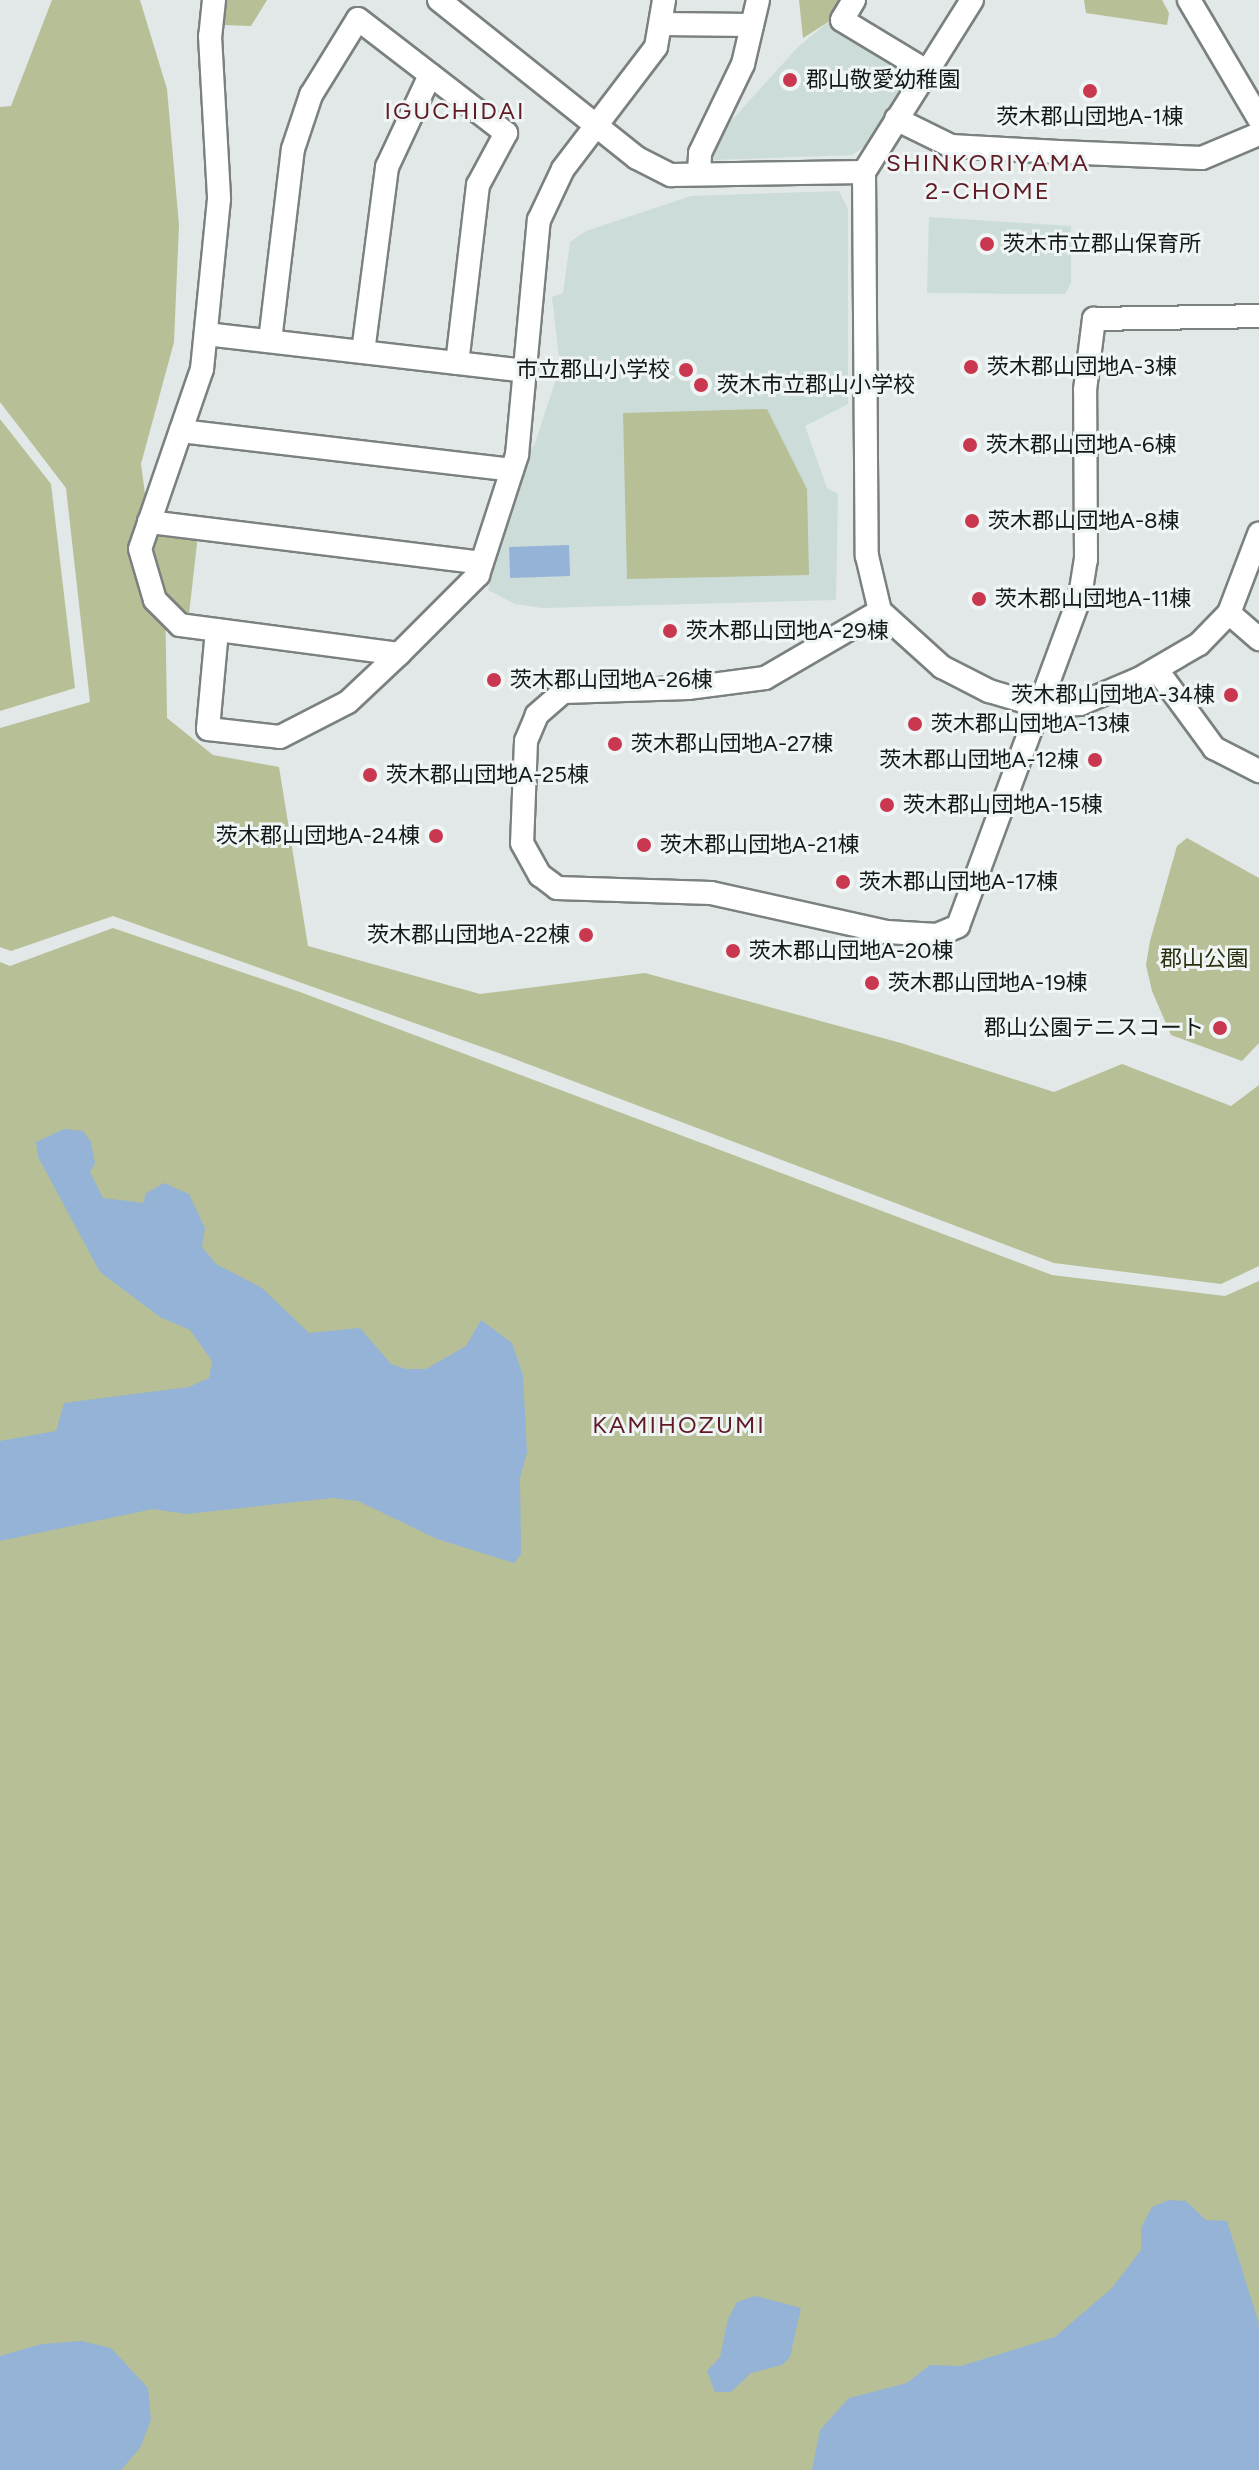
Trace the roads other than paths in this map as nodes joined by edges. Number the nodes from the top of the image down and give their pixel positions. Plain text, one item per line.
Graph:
1 (214, 0) edge
2 (439, 0) edge
3 (664, 0) edge
4 (758, 0) edge
5 (854, 0) edge
6 (972, 0) edge
7 (1189, 0) edge
8 (661, 24) junction
9 (752, 25) junction
10 (925, 70) junction
11 (430, 75) junction
12 (896, 119) junction
13 (1259, 119) edge
14 (598, 127) junction
15 (1259, 134) edge
16 (864, 172) junction
17 (699, 174) junction
18 (1259, 316) edge
19 (206, 334) junction
20 (270, 341) junction
21 (363, 352) junction
22 (457, 363) junction
23 (525, 371) junction
24 (181, 431) junction
25 (512, 470) junction
26 (149, 522) junction
27 (1259, 534) edge
28 (481, 563) junction
29 (880, 611) junction
30 (1229, 613) junction
31 (217, 630) junction
32 (1259, 639) edge
33 (399, 654) junction
34 (1157, 670) junction
35 (1040, 706) junction
36 (1259, 771) edge

1 - 19 street
2 - 14 street
3 - 8 street
4 - 9 street
5 - 10 street
6 - 10 street
7 - 13 street
8 - 9 street
8 - 14 street
9 - 17 street
10 - 12 street
11 - 20 street
11 - 21 street
11 - 22 street
12 - 15 street
12 - 16 street
14 - 17 street
14 - 23 street
16 - 17 street
16 - 29 street
18 - 35 street
19 - 20 street
19 - 24 street
20 - 21 street
21 - 22 street
22 - 23 street
23 - 25 street
24 - 25 street
24 - 26 street
25 - 28 street
26 - 28 street
26 - 31 street
27 - 30 street
28 - 33 street
29 - 35 street
29 - 35 street
30 - 32 street
30 - 34 street
31 - 33 street
31 - 33 street
34 - 35 street
34 - 36 street

